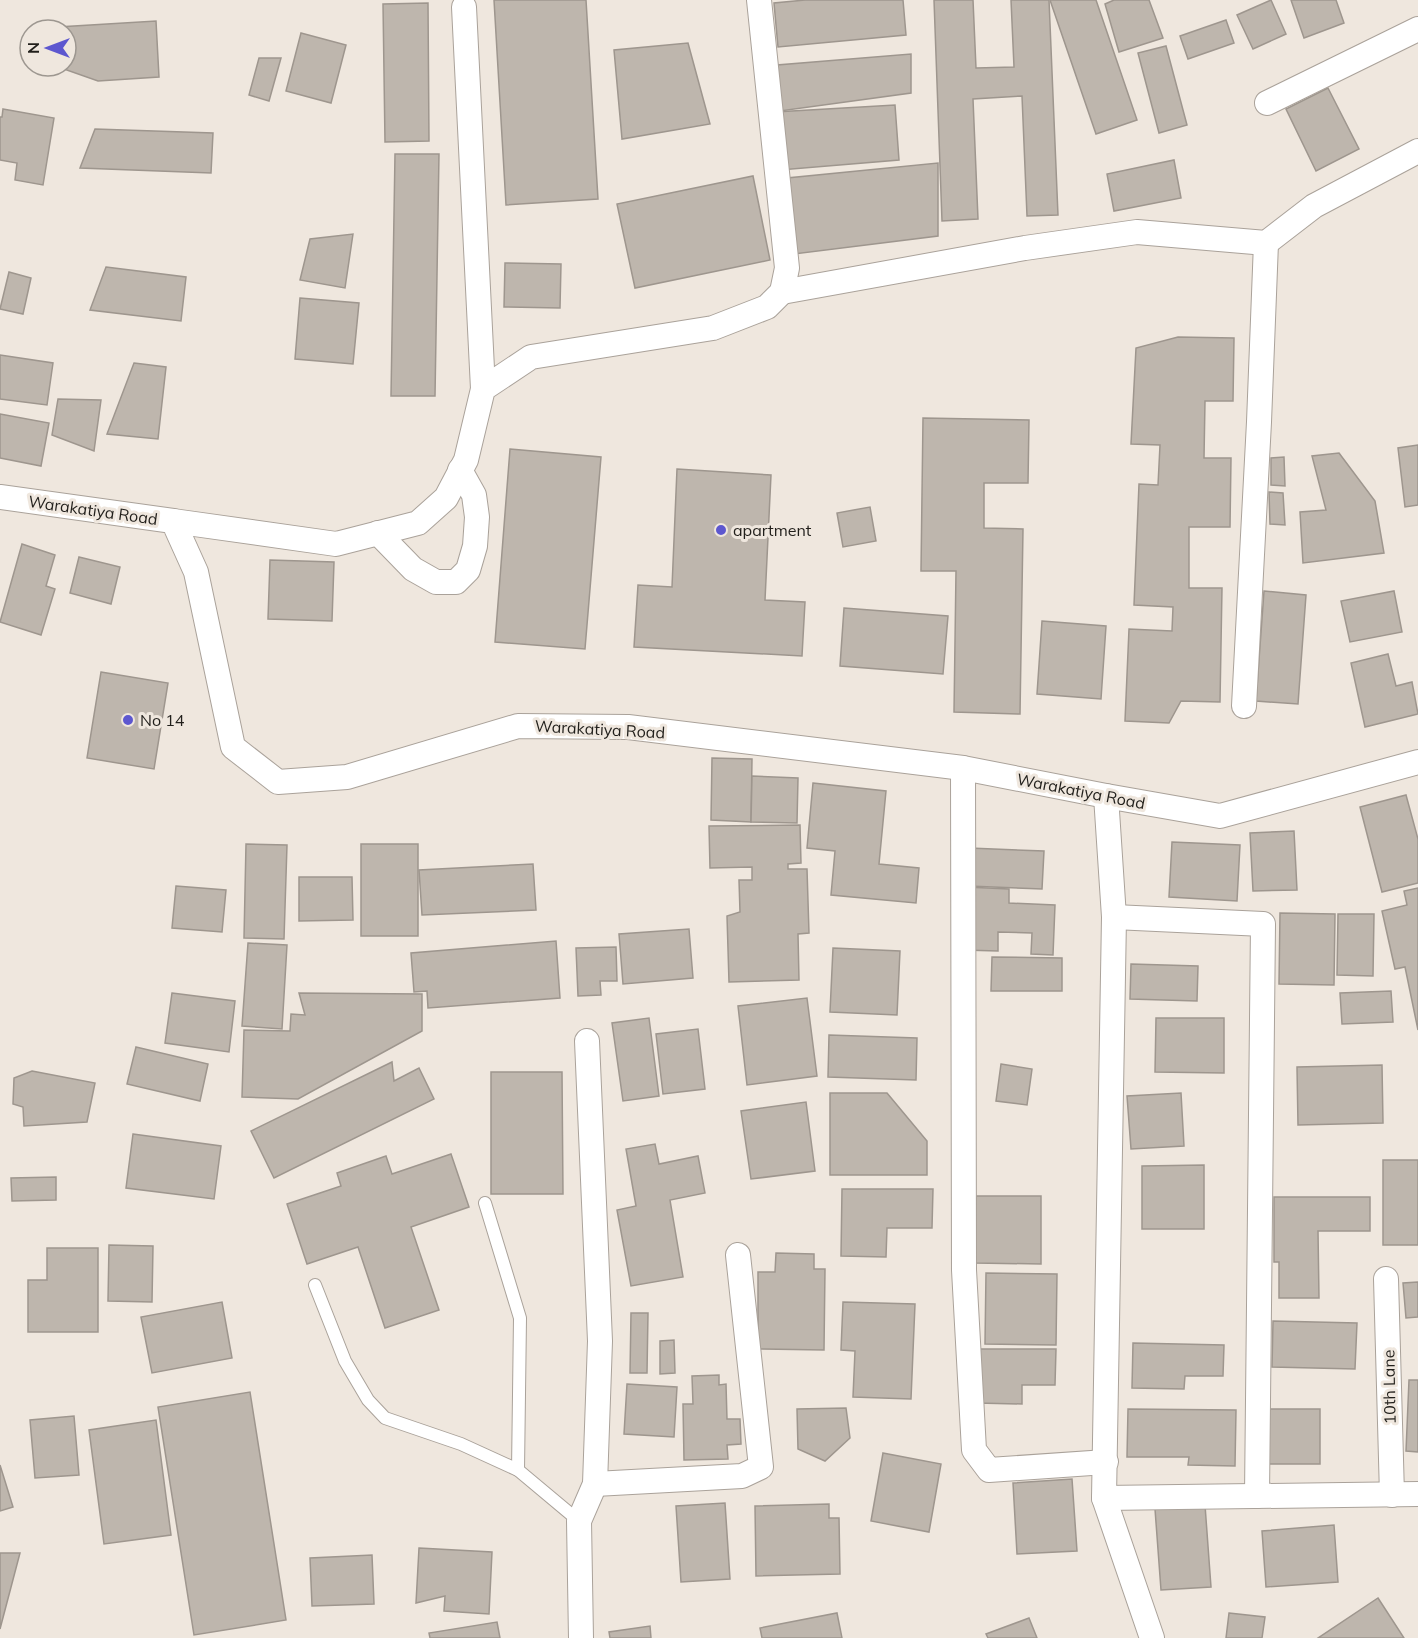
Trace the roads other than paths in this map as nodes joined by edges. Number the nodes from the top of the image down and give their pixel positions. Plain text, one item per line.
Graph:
1 (759, 0) edge
2 (464, 7) dead end
3 (1418, 29) edge
4 (1267, 103) dead end
5 (1418, 151) edge
6 (1266, 243) junction
7 (782, 292) junction
8 (483, 389) junction
9 (460, 470) junction
10 (0, 497) edge
11 (173, 520) junction
12 (378, 533) junction
13 (1244, 706) dead end
14 (1418, 762) edge
15 (963, 768) junction
16 (1106, 796) junction
17 (1114, 917) junction
18 (587, 1041) dead end
19 (485, 1203) dead end
20 (738, 1255) dead end
21 (1386, 1279) dead end
22 (315, 1285) dead end
23 (1106, 1462) junction
24 (519, 1470) junction
25 (595, 1484) junction
26 (1418, 1494) edge
27 (1392, 1495) junction
28 (1257, 1496) junction
29 (1104, 1498) junction
30 (579, 1521) junction
31 (581, 1638) edge
32 (1152, 1638) edge

1 - 7 street
2 - 8 street
3 - 4 street
5 - 6 street
6 - 7 street
6 - 13 street
7 - 8 street
8 - 9 street
9 - 12 street
9 - 12 street
10 - 11 street, Warakatiya Road
11 - 12 street
11 - 15 street, Warakatiya Road
14 - 16 street, Warakatiya Road
15 - 16 street, Warakatiya Road
15 - 23 street
16 - 17 street
17 - 23 street
17 - 28 street
18 - 25 street
19 - 24 lane
20 - 25 street
21 - 27 street, 10th Lane
22 - 24 lane
23 - 29 street
24 - 30 lane
25 - 30 street
26 - 27 street
27 - 28 street
28 - 29 street
29 - 32 street
30 - 31 street

